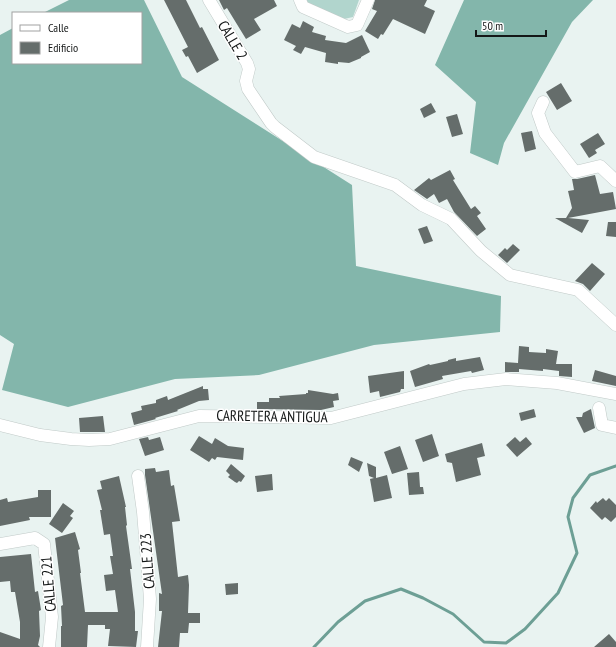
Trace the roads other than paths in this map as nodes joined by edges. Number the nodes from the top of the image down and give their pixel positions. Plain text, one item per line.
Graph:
1 (210, 0) edge
2 (300, 0) edge
3 (368, 0) edge
4 (543, 102) dead end
5 (616, 181) edge
6 (616, 325) edge
7 (616, 394) edge
8 (599, 408) dead end
9 (0, 425) edge
10 (616, 428) edge
11 (138, 476) dead end
12 (0, 544) edge
13 (49, 647) edge
14 (147, 647) edge

1 - 6 street, CALLE 2
2 - 3 street
4 - 5 street
7 - 9 street, CARRETERA ANTIGUA
8 - 10 street
11 - 14 street, CALLE 223
12 - 13 street, CALLE 221

